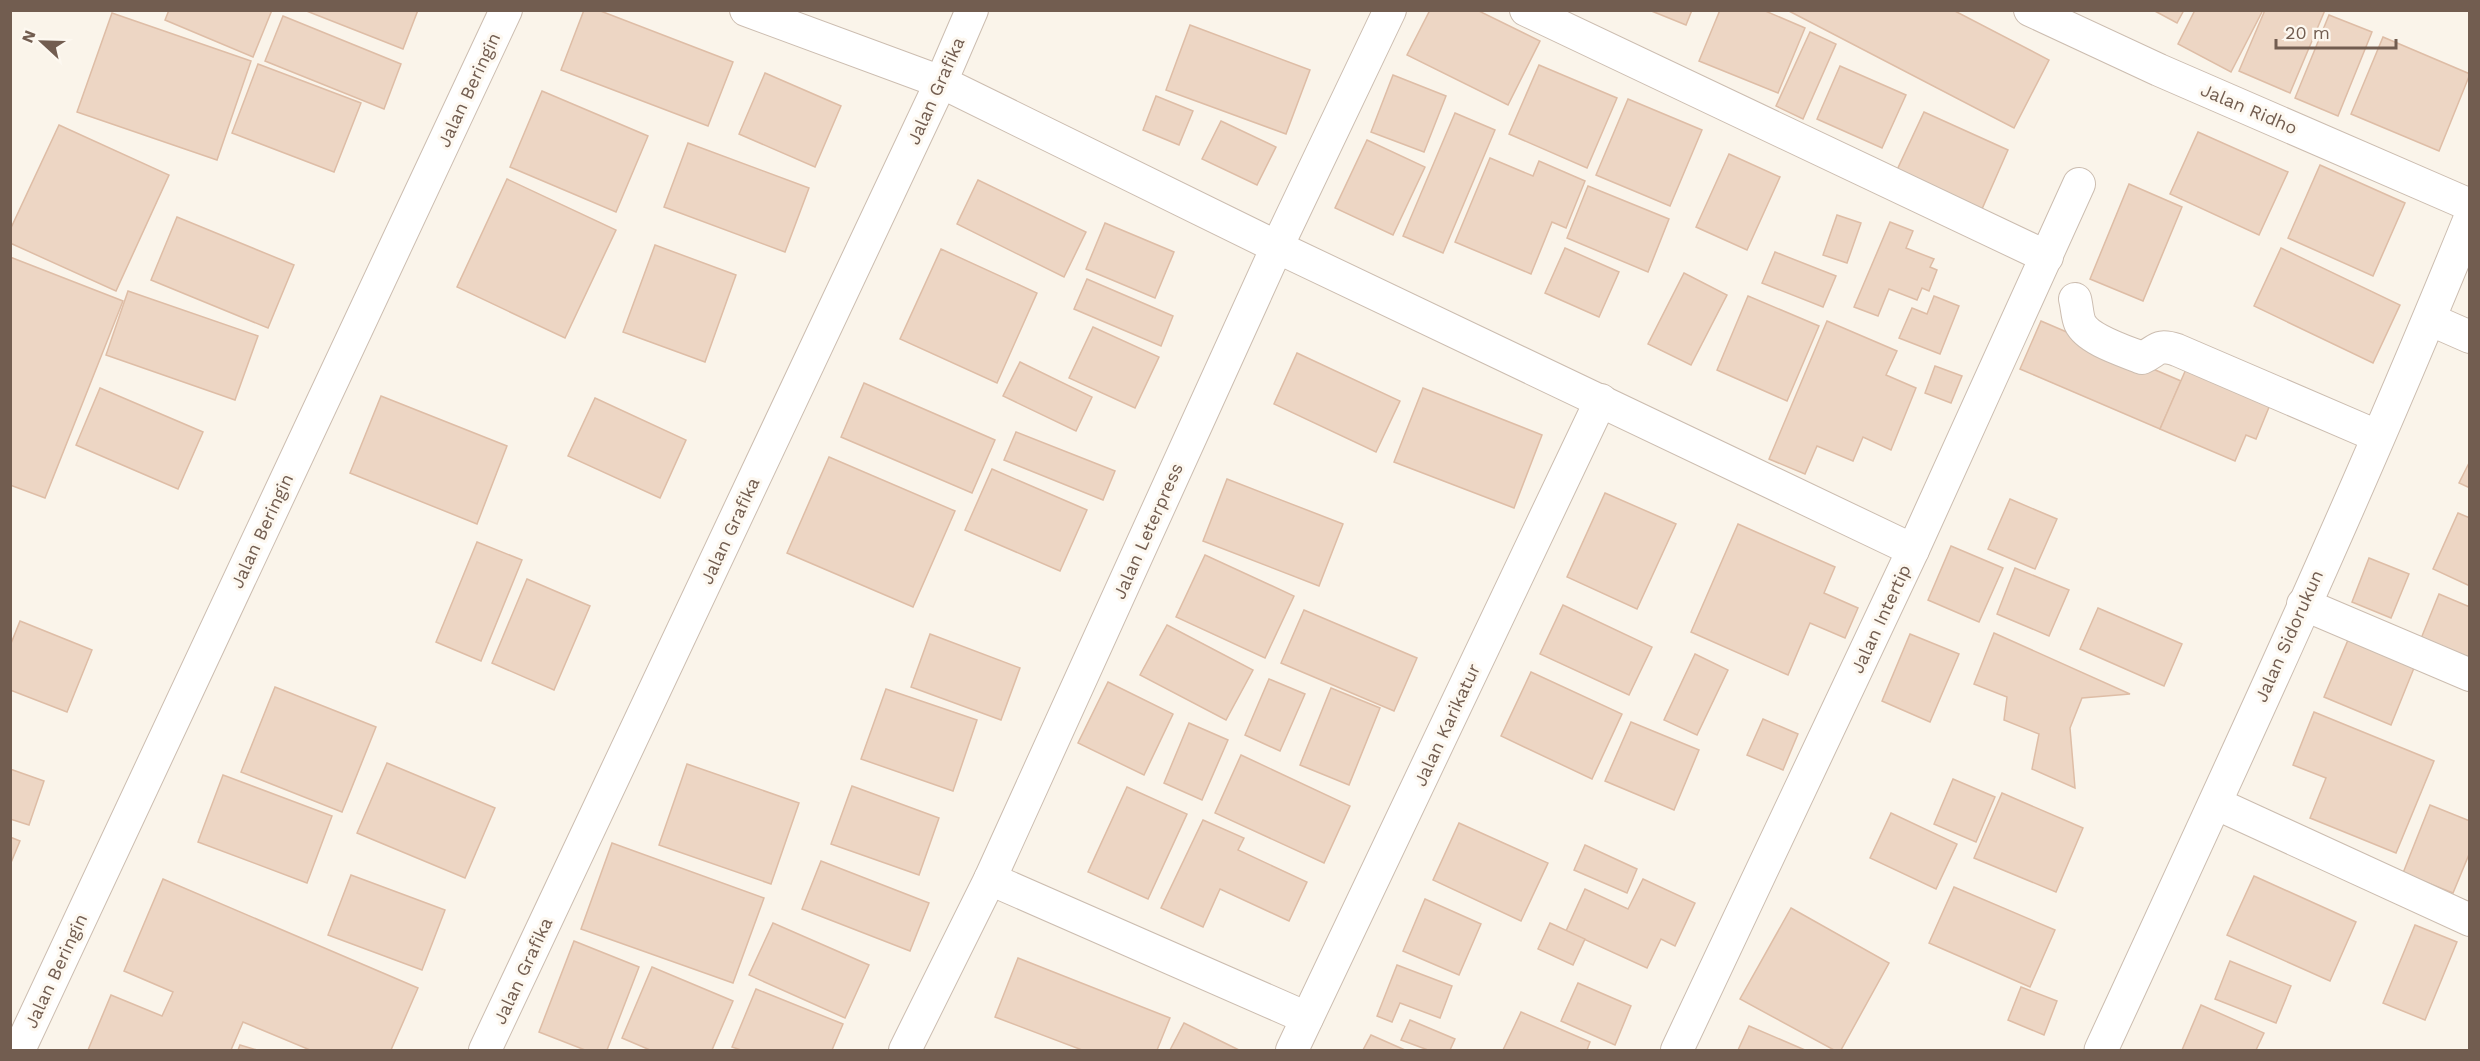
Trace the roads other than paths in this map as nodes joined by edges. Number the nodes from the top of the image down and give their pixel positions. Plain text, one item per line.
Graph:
1 (506, 10) edge
2 (746, 10) edge
3 (972, 10) edge
4 (1390, 10) edge
5 (1526, 10) edge
6 (2030, 10) edge
7 (941, 82) junction
8 (2079, 184) dead end
9 (2469, 205) edge
10 (2469, 219) edge
11 (1277, 247) junction
12 (2047, 257) junction
13 (2075, 299) dead end
14 (2429, 319) junction
15 (2469, 337) edge
16 (1601, 400) junction
17 (2377, 436) junction
18 (1914, 550) junction
19 (2303, 604) junction
20 (2469, 675) edge
21 (2215, 803) junction
22 (990, 879) junction
23 (2469, 920) edge
24 (1307, 1018) junction
25 (19, 1050) edge
26 (485, 1050) edge
27 (905, 1050) edge
28 (1292, 1050) edge
29 (1677, 1050) edge
30 (2102, 1050) edge

1 - 25 street, Jalan Beringin
2 - 7 street
3 - 7 street, Jalan Grafika
4 - 11 street, Jalan Leterpress
5 - 12 street
6 - 9 street, Jalan Ridho
7 - 11 street
7 - 26 street, Jalan Grafika
8 - 12 street, Jalan Intertip
10 - 14 street, Jalan Sidorukun
11 - 16 street
11 - 22 street, Jalan Leterpress
12 - 18 street, Jalan Intertip
13 - 17 street
14 - 15 street
14 - 17 street, Jalan Sidorukun
16 - 18 street
16 - 24 street, Jalan Karikatur
17 - 19 street, Jalan Sidorukun
18 - 29 street, Jalan Intertip
19 - 20 street
19 - 21 street, Jalan Sidorukun
21 - 23 street
21 - 30 street, Jalan Sidorukun
22 - 24 street
22 - 27 street, Jalan Leterpress
24 - 28 street, Jalan Karikatur

